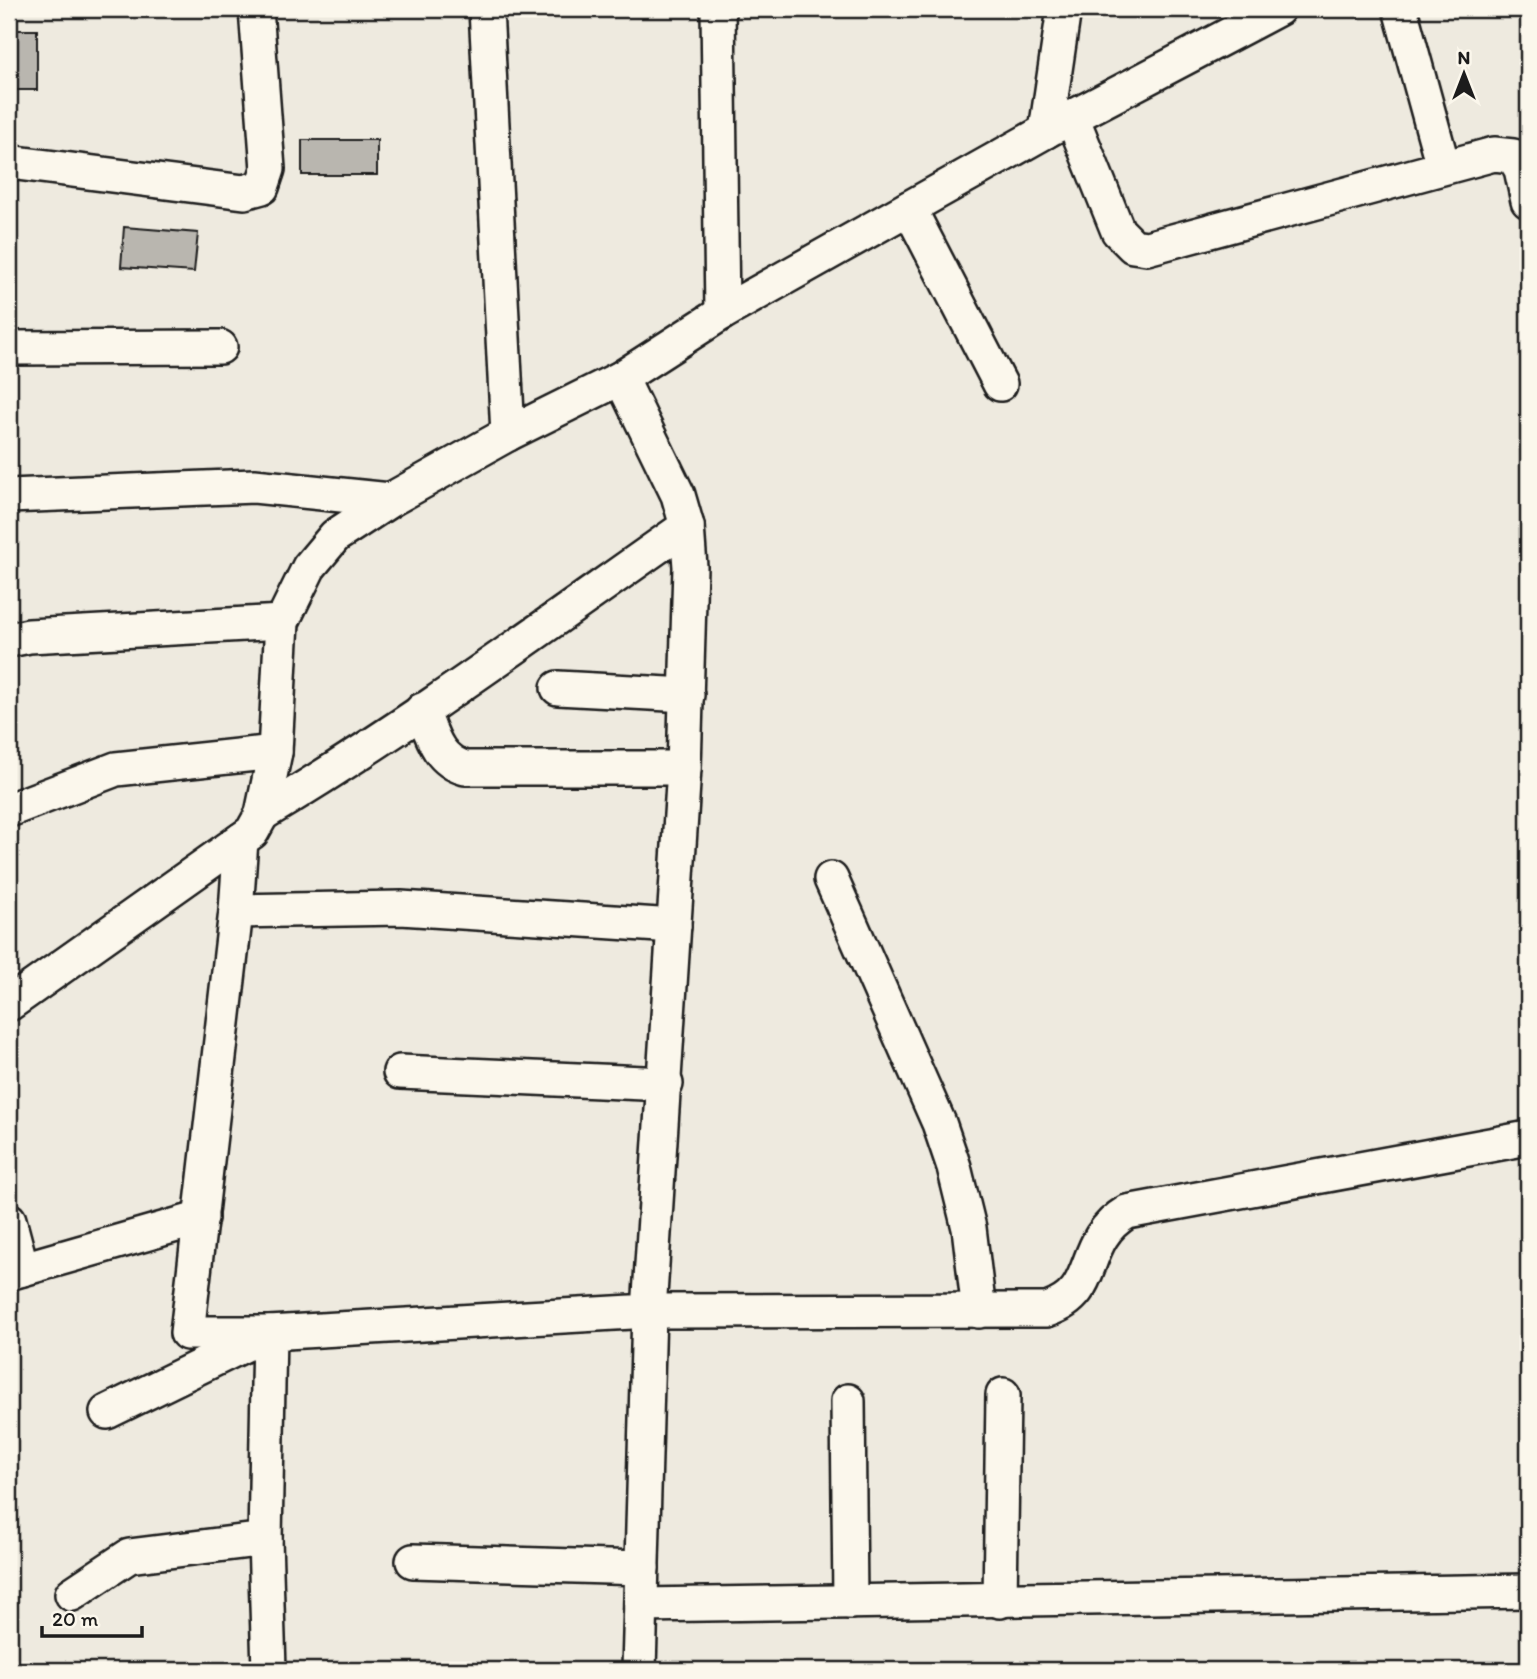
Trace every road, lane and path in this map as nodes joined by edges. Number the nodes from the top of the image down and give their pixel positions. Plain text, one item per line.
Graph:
1 (256, 9) edge
2 (486, 9) edge
3 (718, 9) edge
4 (1064, 9) edge
5 (1278, 9) edge
6 (1400, 9) edge
7 (1059, 124) junction
8 (9, 162) edge
9 (1443, 166) junction
10 (1528, 201) edge
11 (909, 208) junction
12 (722, 313) junction
13 (220, 346) dead end
14 (9, 348) edge
15 (621, 378) junction
16 (1000, 384) dead end
17 (508, 434) junction
18 (9, 496) edge
19 (390, 500) junction
20 (687, 526) junction
21 (282, 622) junction
22 (9, 640) edge
23 (558, 688) dead end
24 (687, 695) junction
25 (422, 710) junction
26 (275, 752) junction
27 (684, 768) junction
28 (9, 810) edge
29 (262, 814) junction
30 (241, 841) junction
31 (831, 879) dead end
32 (236, 911) junction
33 (674, 926) junction
34 (9, 1004) edge
35 (400, 1072) dead end
36 (666, 1084) junction
37 (1528, 1138) edge
38 (201, 1218) junction
39 (9, 1220) edge
40 (15, 1271) edge
41 (649, 1311) junction
42 (979, 1311) junction
43 (269, 1333) junction
44 (1003, 1395) dead end
45 (848, 1401) dead end
46 (107, 1412) dead end
47 (265, 1539) junction
48 (413, 1561) dead end
49 (642, 1567) junction
50 (1528, 1591) edge
51 (72, 1594) dead end
52 (1000, 1601) junction
53 (850, 1602) junction
54 (641, 1605) junction
55 (269, 1670) edge
56 (639, 1670) edge

1 - 8 street
2 - 17 street
3 - 12 street
4 - 7 street
5 - 7 street
6 - 9 street
7 - 9 street
7 - 11 street
9 - 10 street
11 - 12 street
11 - 16 street
12 - 15 street
13 - 14 street
15 - 17 street
15 - 20 street
17 - 19 street
18 - 19 street
19 - 21 street
20 - 24 street
20 - 25 street
21 - 22 street
21 - 26 street
23 - 24 street
24 - 27 street
25 - 27 street
25 - 29 street
26 - 28 street
26 - 29 street
27 - 33 street
29 - 30 street
30 - 32 street
30 - 34 street
31 - 42 street
32 - 33 street
32 - 38 street
33 - 36 street
35 - 36 street
36 - 41 street
37 - 42 street
38 - 40 street
38 - 43 street
39 - 40 street
41 - 42 street
41 - 43 street
41 - 49 street
43 - 46 street
43 - 47 street
44 - 52 street
45 - 53 street
47 - 51 street
47 - 55 street
48 - 49 street
49 - 54 street
50 - 52 street
52 - 53 street
53 - 54 street
54 - 56 street

